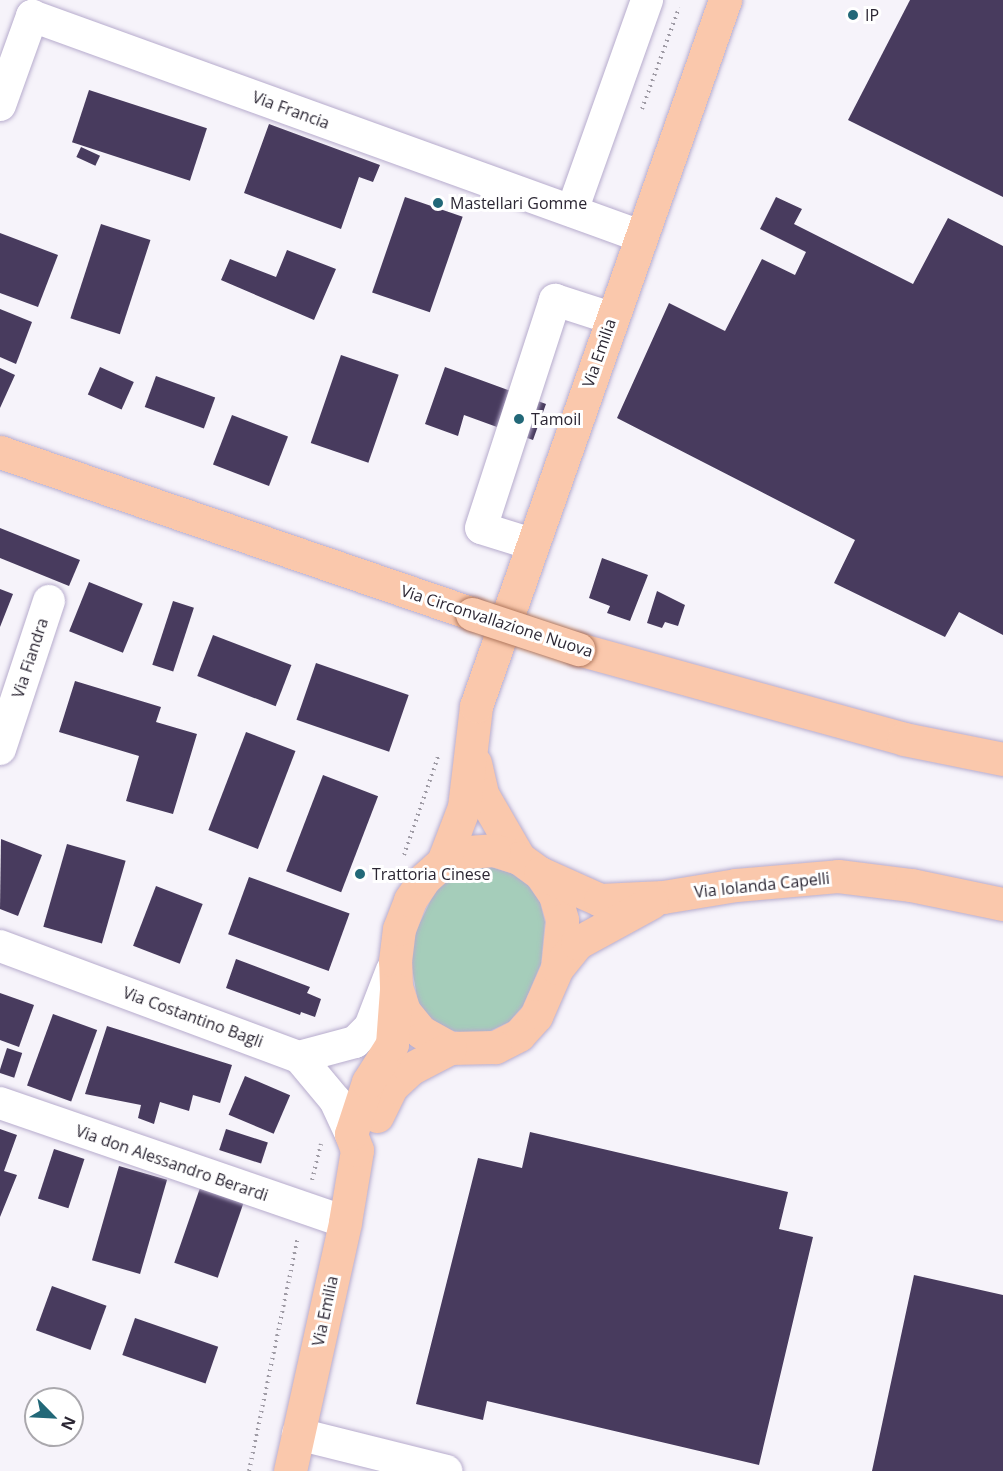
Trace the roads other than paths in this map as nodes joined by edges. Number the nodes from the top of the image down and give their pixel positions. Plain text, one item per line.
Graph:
1 (647, 0) edge
2 (725, 0) edge
3 (0, 105) edge
4 (572, 211) junction
5 (640, 236) junction
6 (611, 318) junction
7 (0, 452) edge
8 (532, 544) junction
9 (49, 601) dead end
10 (470, 741) junction
11 (0, 749) edge
12 (1003, 759) edge
13 (443, 862) junction
14 (529, 866) junction
15 (663, 897) junction
16 (1003, 904) edge
17 (0, 946) edge
18 (557, 968) junction
19 (395, 974) junction
20 (450, 1048) junction
21 (300, 1058) junction
22 (0, 1103) edge
23 (344, 1139) junction
24 (345, 1222) junction
25 (298, 1434) junction
26 (290, 1471) edge
27 (446, 1471) edge

1 - 4 street
2 - 5 main road, Via Emilia
3 - 4 street, Via Francia
4 - 5 street, Via Francia
5 - 6 main road, Via Emilia
6 - 8 main road, Via Emilia
6 - 8 street
7 - 12 main road, Via Circonvallazione Nuova, bridge
8 - 10 main road, Via Emilia
9 - 11 street, Via Fiandra
10 - 13 main road, Via Emilia
10 - 14 main road, Via Emilia
13 - 14 main road
13 - 19 main road
14 - 15 main road, Via Iolanda Capelli
14 - 18 main road
15 - 16 main road, Via Iolanda Capelli
15 - 18 main road, Via Iolanda Capelli
17 - 21 street, Via Costantino Bagli
18 - 20 main road
19 - 20 main road
19 - 21 street
19 - 23 main road, Via Emilia
20 - 23 main road, Via Emilia
21 - 23 street, Via Costantino Bagli
22 - 24 street, Via don Alessandro Berardi
23 - 24 main road, Via Emilia
24 - 25 main road, Via Emilia
25 - 26 main road, Via Emilia
25 - 27 street

